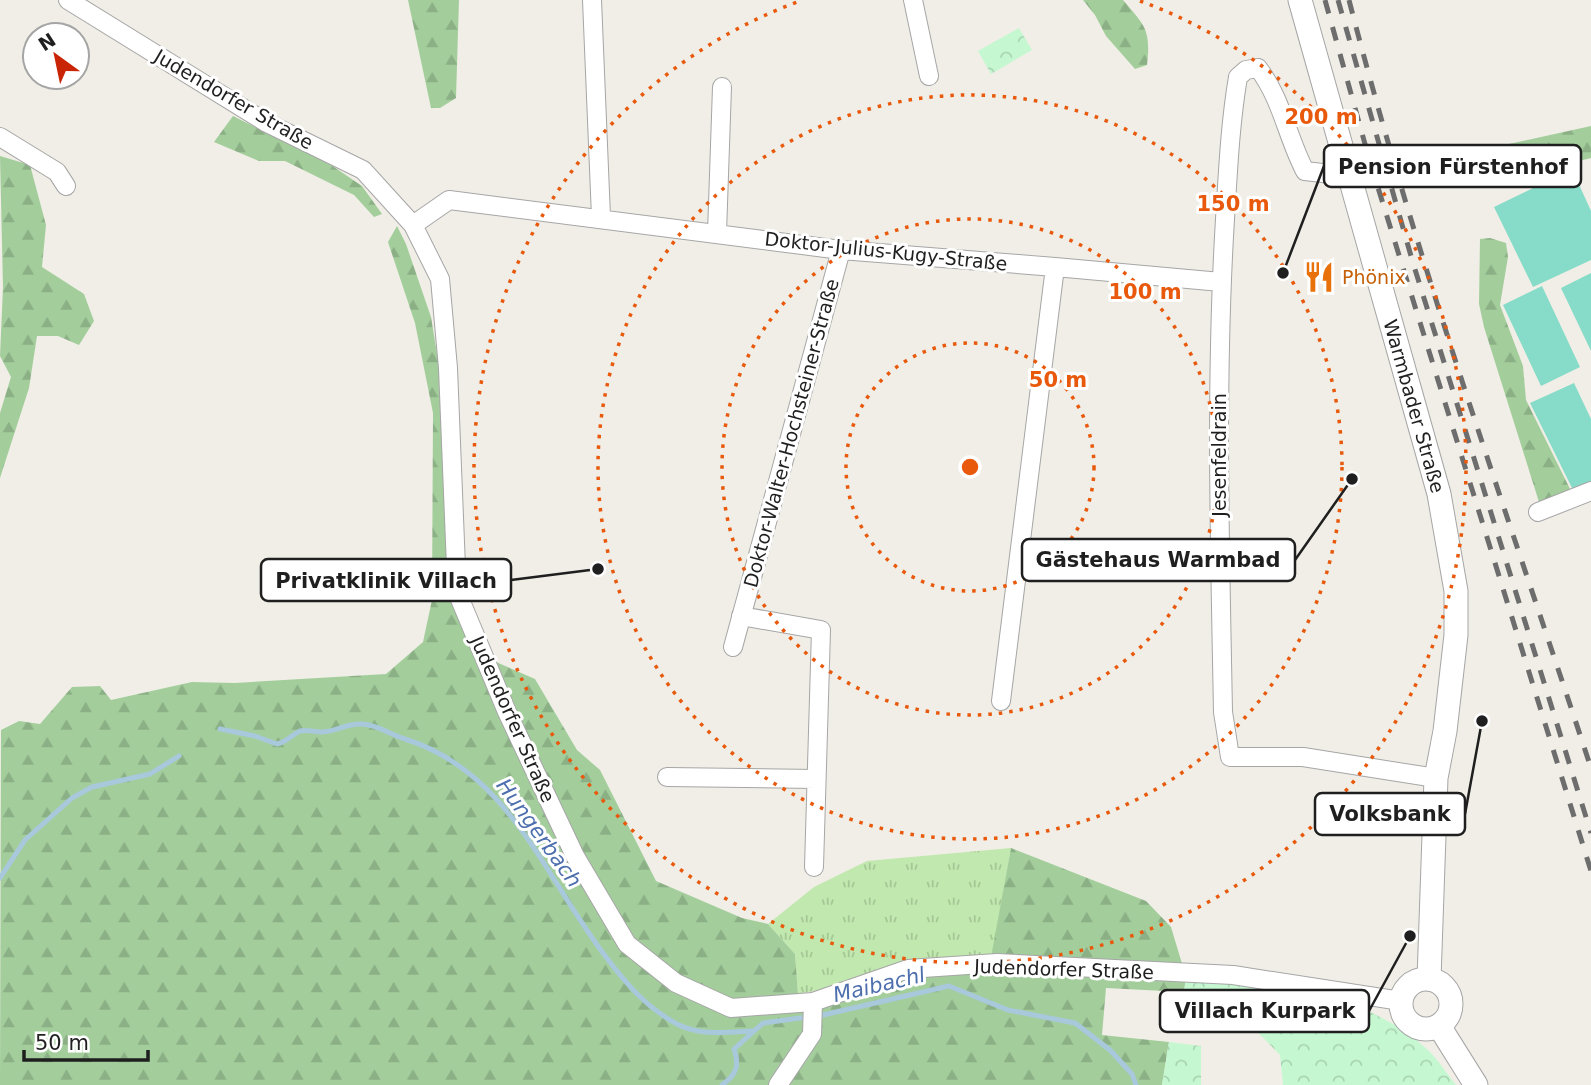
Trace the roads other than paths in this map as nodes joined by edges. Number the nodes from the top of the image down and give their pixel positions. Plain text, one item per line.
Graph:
1 (68, 0) edge
2 (592, 0) edge
3 (913, 0) edge
4 (1300, 0) edge
5 (929, 76) dead end
6 (722, 87) dead end
7 (0, 138) edge
8 (1345, 170) junction
9 (66, 186) dead end
10 (601, 217) junction
11 (413, 225) junction
12 (717, 233) junction
13 (841, 250) junction
14 (1055, 267) junction
15 (1221, 282) junction
16 (1591, 491) edge
17 (1538, 512) dead end
18 (741, 616) junction
19 (733, 647) dead end
20 (1001, 701) dead end
21 (667, 777) dead end
22 (1436, 778) junction
23 (816, 779) junction
24 (814, 867) dead end
25 (1429, 979) junction
26 (1401, 1001) junction
27 (813, 1012) junction
28 (1439, 1026) junction
29 (778, 1085) edge
30 (1476, 1085) edge

1 - 11 street, Judendorfer Straße
2 - 10 street
3 - 5 street
4 - 8 street, Warmbader Straße
6 - 12 street
7 - 9 street
8 - 15 street, Jesenfeldrain
8 - 22 street, Warmbader Straße
10 - 11 street, Doktor-Julius-Kugy-Straße
10 - 12 street, Doktor-Julius-Kugy-Straße
11 - 27 street, Judendorfer Straße
12 - 13 street, Doktor-Julius-Kugy-Straße
13 - 14 street, Doktor-Julius-Kugy-Straße
13 - 18 street, Doktor-Walter-Hochsteiner-Straße
14 - 15 street
14 - 20 street
15 - 22 street, Jesenfeldrain
16 - 17 street
18 - 19 street, Doktor-Walter-Hochsteiner-Straße
18 - 23 street
21 - 23 street
22 - 25 street, Warmbader Straße
23 - 24 street
25 - 26 street
25 - 28 street
26 - 27 street, Judendorfer Straße
26 - 28 street
27 - 29 street
28 - 30 street

